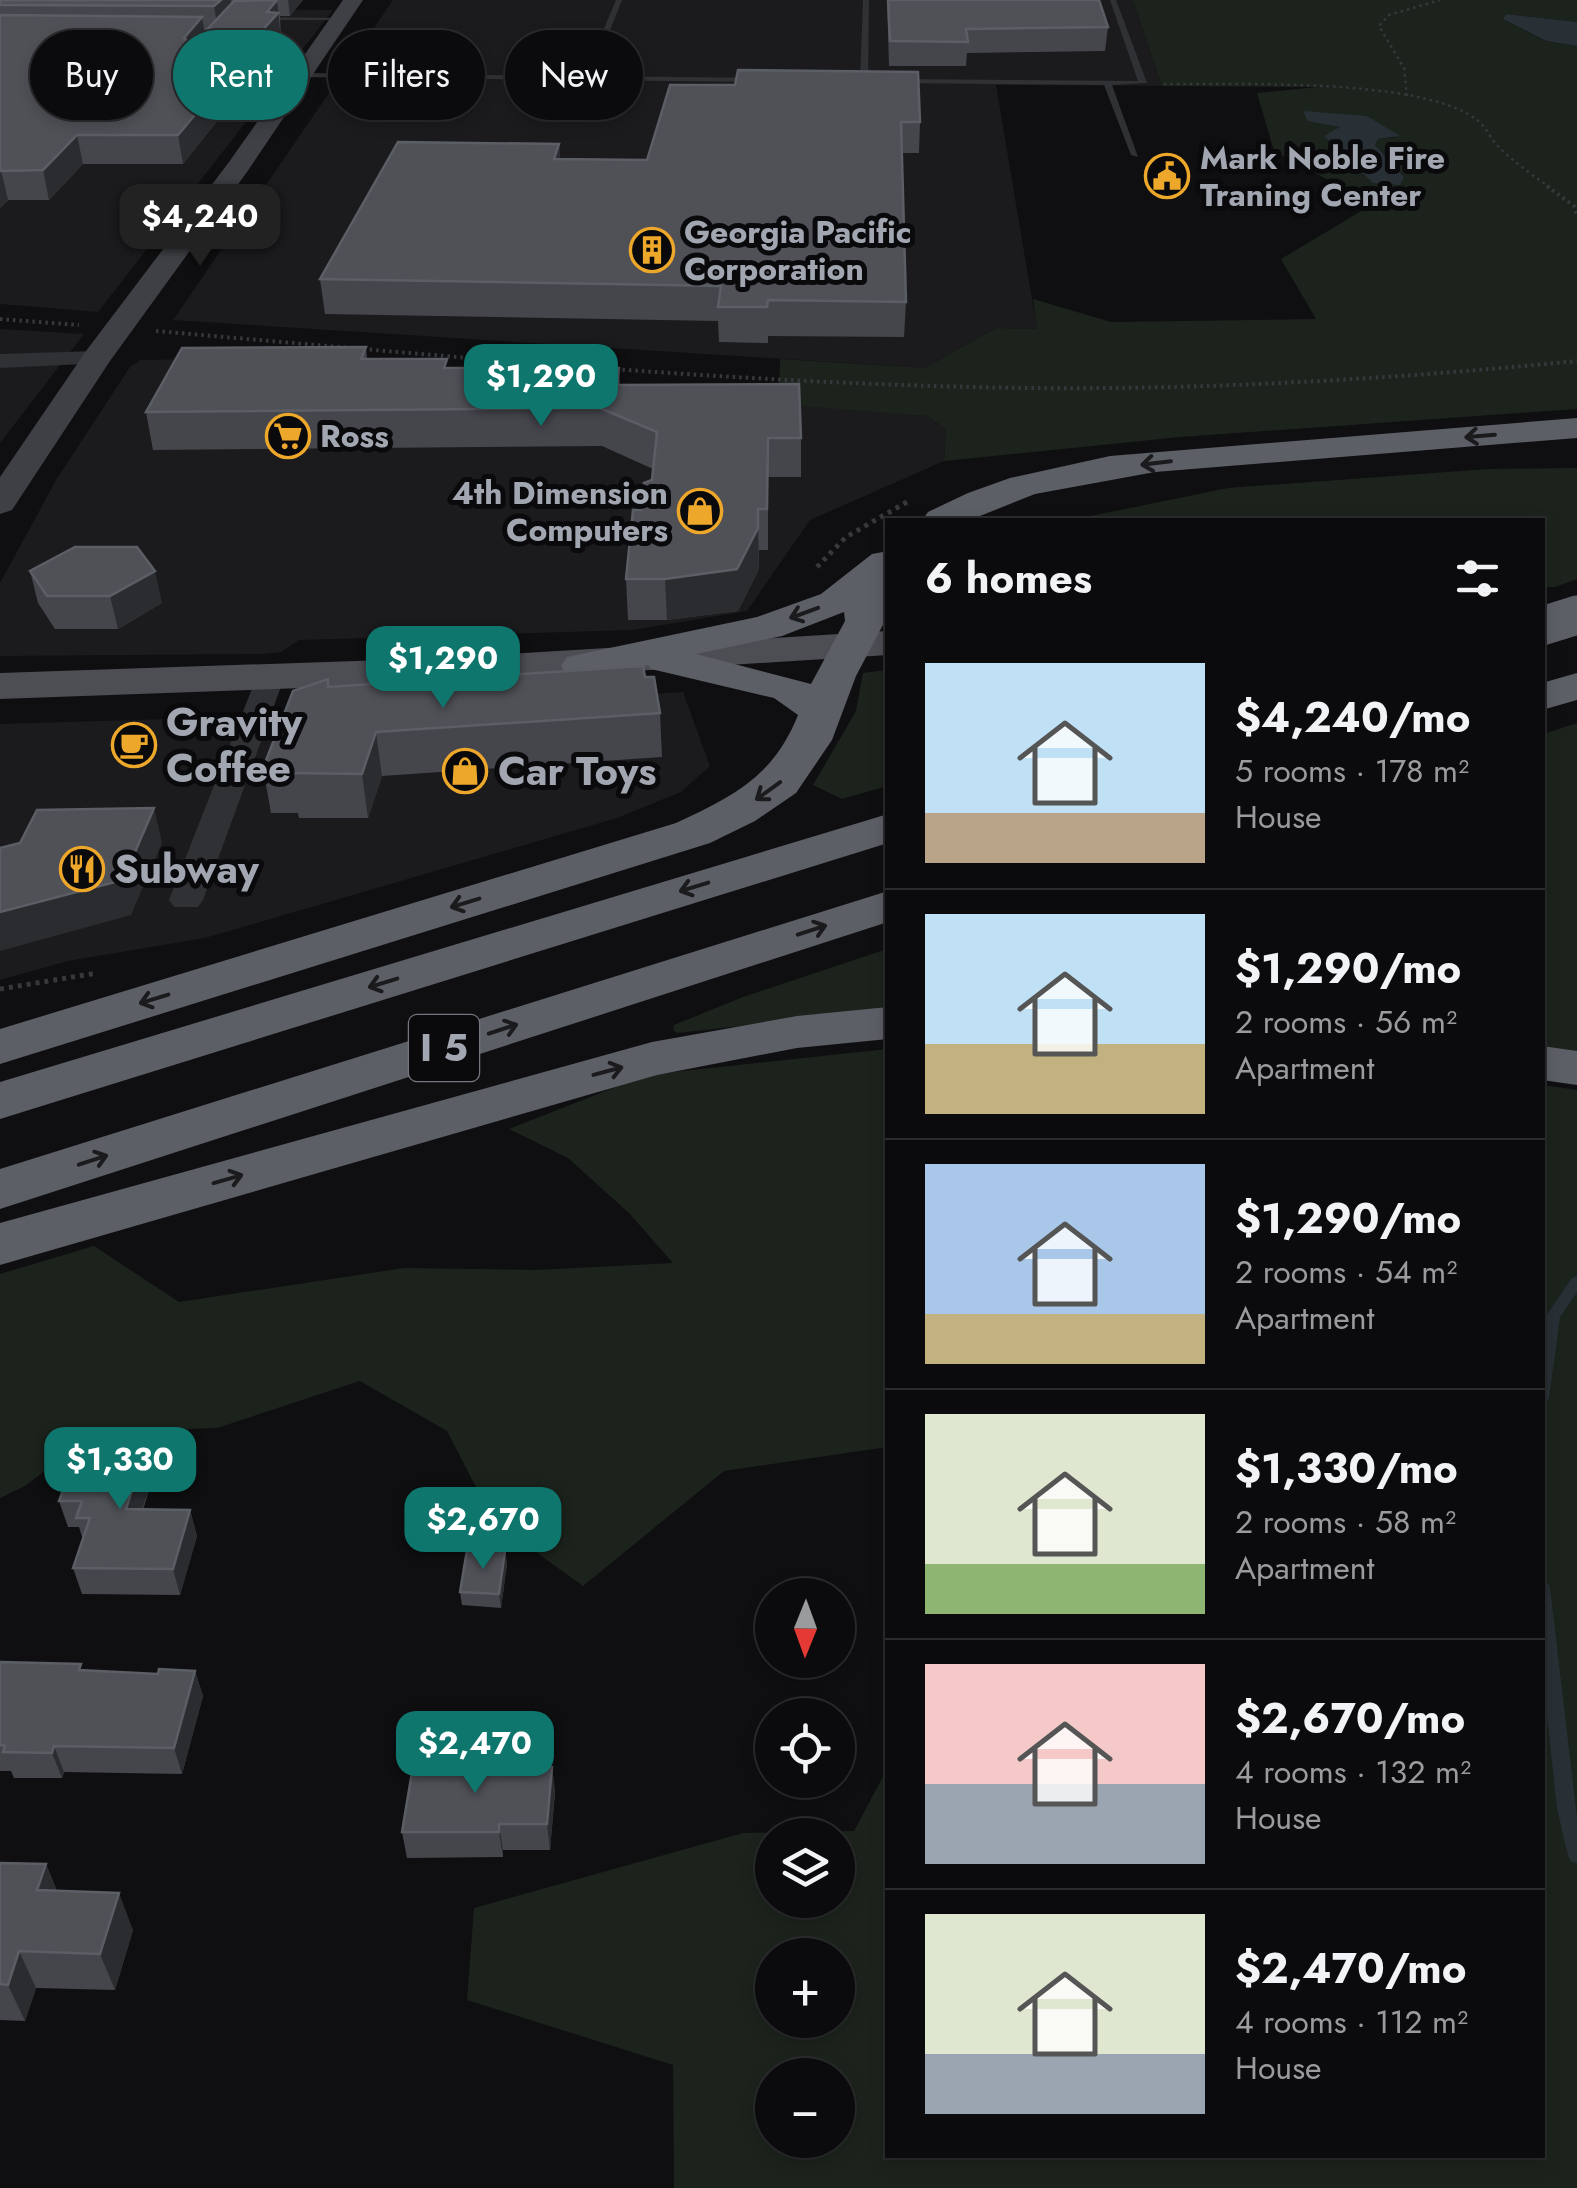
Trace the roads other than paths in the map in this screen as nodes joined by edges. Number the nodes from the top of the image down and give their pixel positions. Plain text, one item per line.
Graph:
1 (619, 0) edge
2 (866, 0) edge
3 (1113, 0) edge
4 (345, 10) edge
5 (244, 20) edge
6 (607, 30) edge
7 (308, 63) edge
8 (308, 72) edge
9 (505, 76) edge
10 (643, 79) edge
11 (770, 80) edge
12 (845, 80) edge
13 (864, 80) junction
14 (1107, 83) junction
15 (268, 120) edge
16 (1135, 155) dead end
17 (98, 358) junction
18 (0, 361) edge
19 (1577, 428) edge
20 (0, 503) edge
21 (944, 518) edge
22 (885, 564) edge
23 (885, 565) edge
24 (1577, 615) edge
25 (1545, 623) edge
26 (1577, 623) edge
27 (1545, 624) edge
28 (869, 644) edge
29 (666, 660) junction
30 (582, 666) junction
31 (268, 681) junction
32 (0, 686) edge
33 (1577, 686) edge
34 (1545, 696) edge
35 (821, 712) junction
36 (885, 829) edge
37 (186, 900) dead end
38 (885, 907) edge
39 (885, 1024) edge
40 (0, 1047) edge
41 (1545, 1063) edge
42 (1577, 1068) edge
43 (0, 1102) edge
44 (0, 1189) edge
45 (0, 1244) edge

1 - 6 lane
2 - 13 lane
3 - 14 lane
4 - 5 lane
4 - 7 street
8 - 9 lane
10 - 11 lane
12 - 13 lane
13 - 14 lane
14 - 16 lane
15 - 17 street
17 - 18 street
17 - 20 street
19 -> 21 highway
22 -> 30 highway
23 - 28 highway
24 - 25 highway, bridge
26 - 27 main road
28 - 29 main road
28 - 35 highway
29 - 30 main road
29 - 35 highway
30 - 31 main road
31 - 32 main road
31 - 37 street
33 - 34 highway
35 -> 40 highway
36 -> 43 highway, I 5
44 -> 38 highway, I 5
45 -> 39 highway
41 - 42 highway

